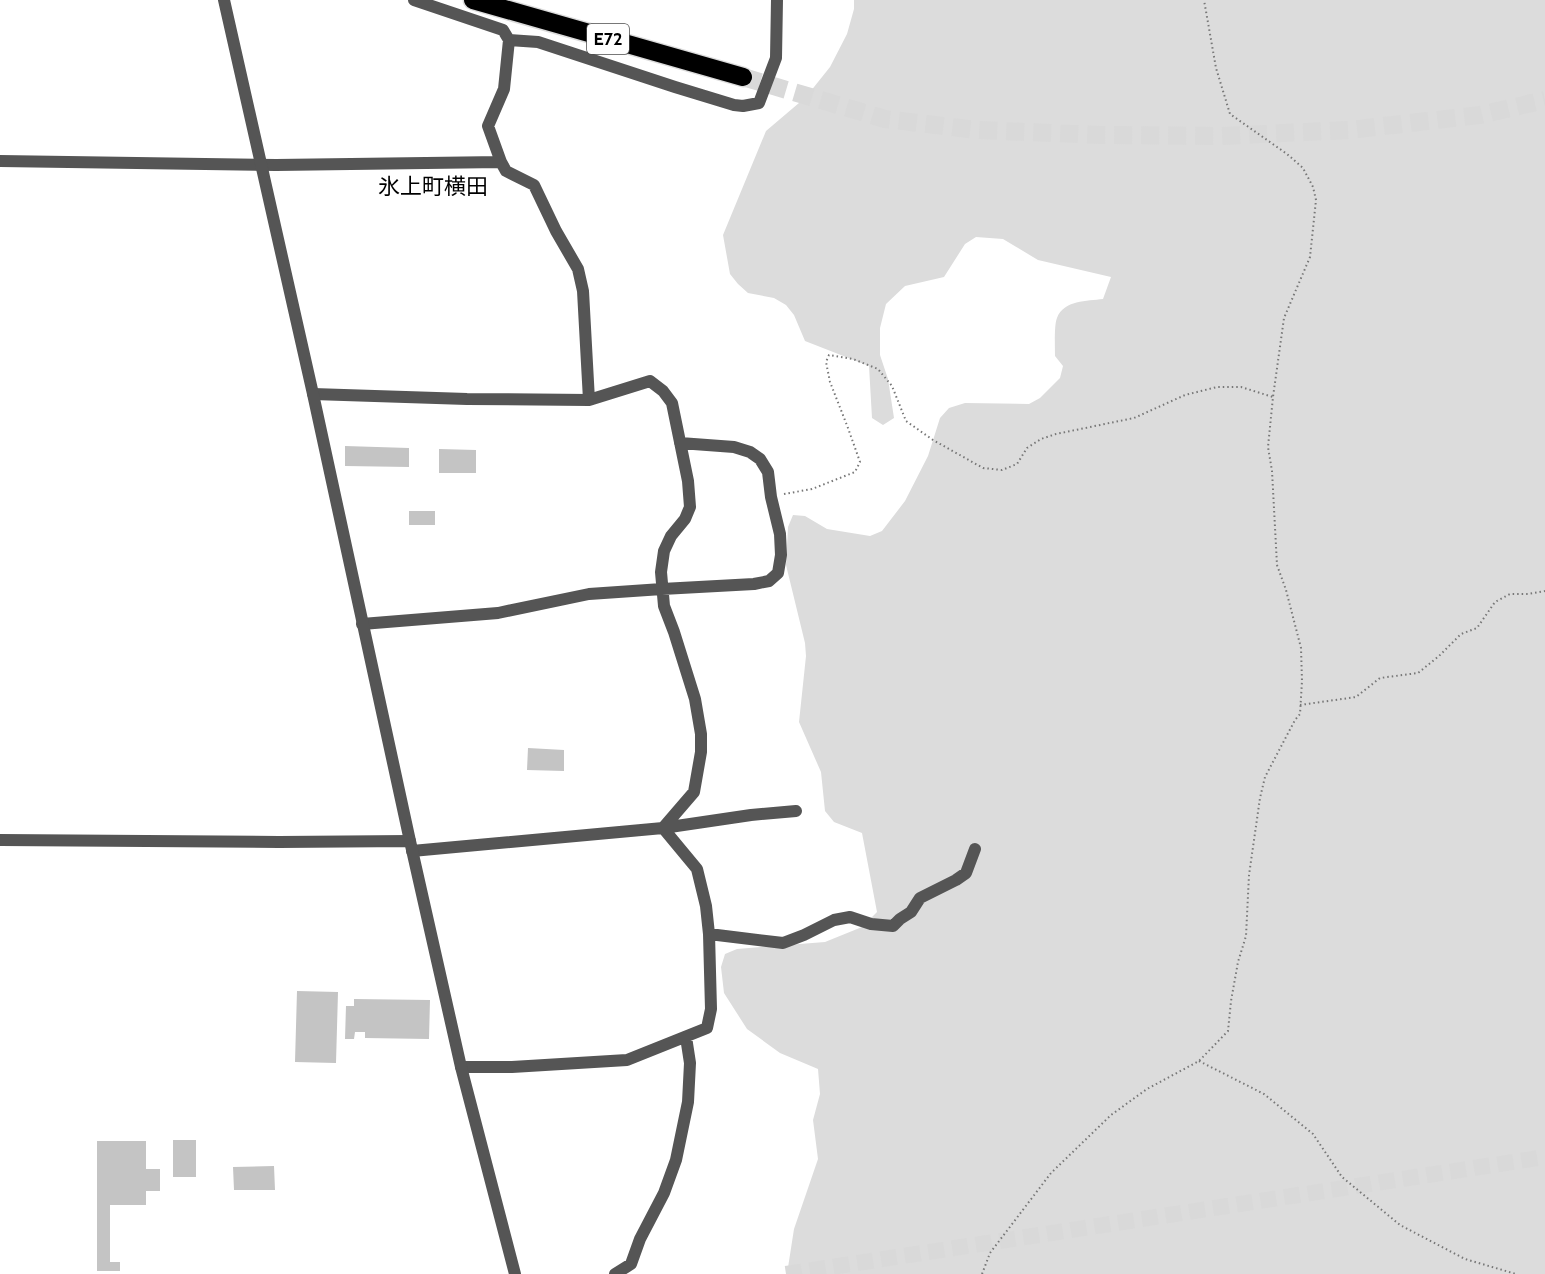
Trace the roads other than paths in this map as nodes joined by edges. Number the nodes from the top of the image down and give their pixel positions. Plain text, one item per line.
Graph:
1 (224, 0) edge
2 (414, 0) edge
3 (473, 0) edge
4 (777, 0) edge
5 (509, 40) junction
6 (743, 77) tunnel mouth
7 (0, 161) edge
8 (501, 162) junction
9 (262, 165) junction
10 (313, 394) junction
11 (589, 400) junction
12 (680, 443) junction
13 (662, 589) junction
14 (362, 624) junction
15 (796, 811) dead end
16 (663, 828) junction
17 (0, 840) edge
18 (411, 846) junction
19 (975, 849) dead end
20 (709, 934) junction
21 (686, 1037) junction
22 (461, 1067) junction
23 (515, 1274) edge
24 (615, 1274) edge

1 - 9 street
2 - 5 street
3 - 6 highway, E72
4 - 5 street
5 - 8 street
7 - 9 street
8 - 9 street
8 - 11 street
9 - 10 street
10 - 11 street
10 - 14 street
11 - 12 street
12 - 13 street
12 - 13 street
13 - 14 street
13 - 16 street
14 - 18 street
15 - 16 street
16 - 18 street
16 - 20 street
17 - 18 street
18 - 22 street
19 - 20 street
20 - 21 street
21 - 22 street
21 - 24 street
22 - 23 street

